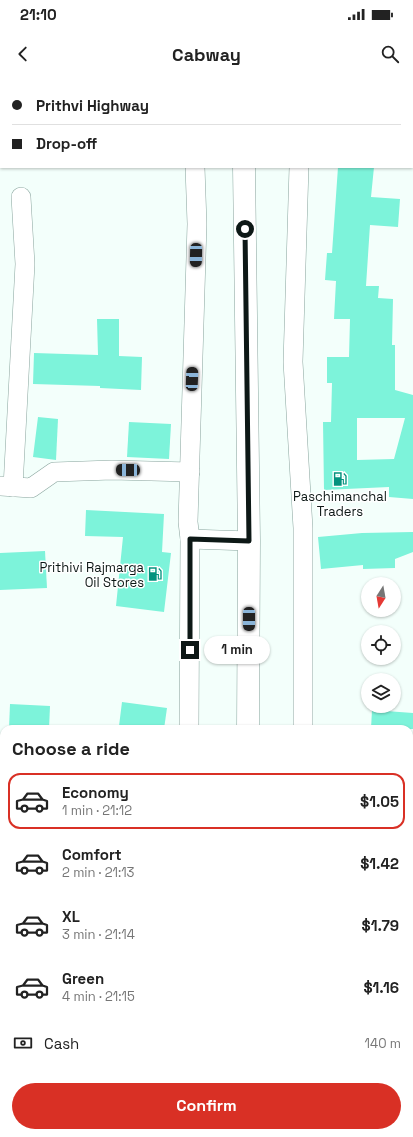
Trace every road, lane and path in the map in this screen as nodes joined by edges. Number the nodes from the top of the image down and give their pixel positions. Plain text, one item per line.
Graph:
1 (195, 168) edge
2 (244, 168) edge
3 (299, 168) edge
4 (21, 197) dead end
5 (190, 472) junction
6 (6, 486) edge
7 (190, 539) junction
8 (249, 541) junction
9 (189, 725) edge
10 (248, 725) edge
11 (303, 725) edge

1 - 5 street
2 - 8 highway
3 - 11 street
4 - 6 street
5 - 6 street
5 - 7 street
7 - 8 street
7 - 9 street
8 - 10 highway

